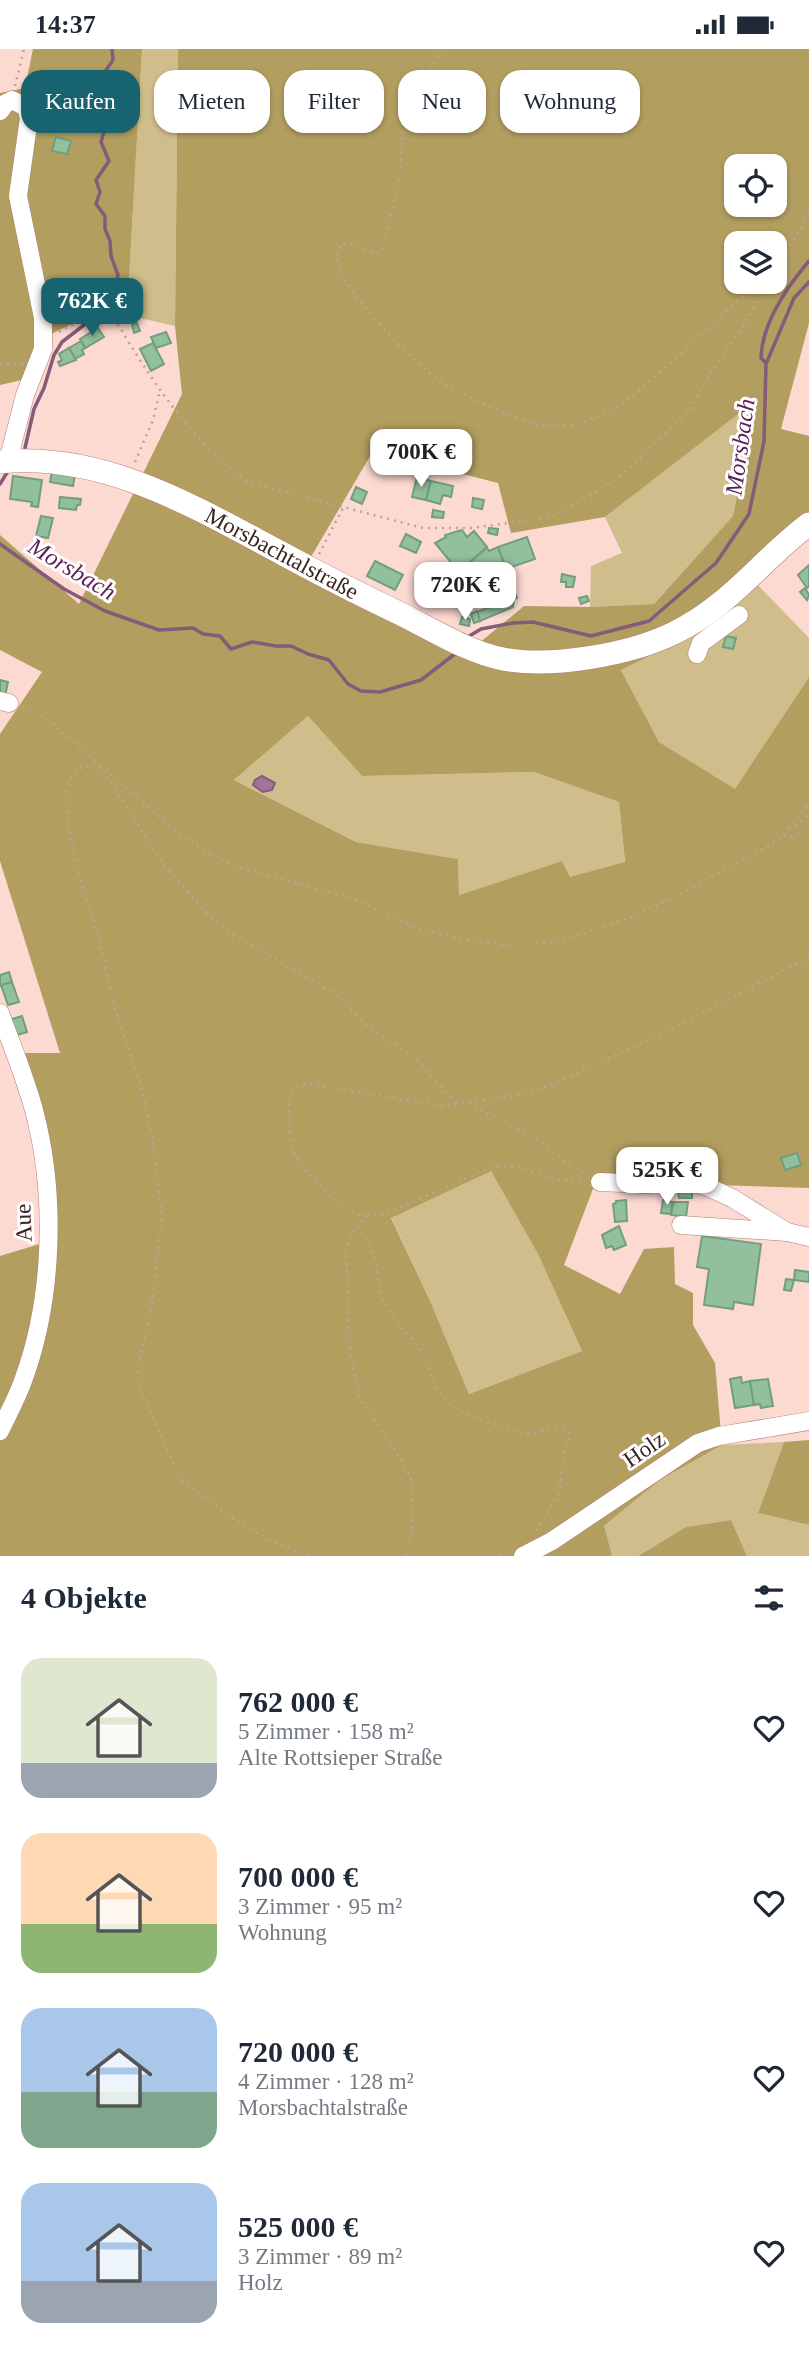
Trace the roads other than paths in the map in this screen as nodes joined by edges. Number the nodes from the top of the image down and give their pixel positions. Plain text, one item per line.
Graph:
1 (6, 106) edge
2 (4, 462) edge
3 (809, 524) edge
4 (737, 613) junction
5 (697, 654) dead end
6 (0, 1013) edge
7 (600, 1182) road end
8 (681, 1225) dead end
9 (787, 1232) junction
10 (809, 1237) edge
11 (809, 1421) edge
12 (0, 1431) edge
13 (523, 1556) edge

1 - 2 street
2 - 4 main road, Morsbachtalstraße
3 - 4 main road, Morsbachtalstraße
4 - 5 street
6 - 12 street, Aue
7 - 9 street
8 - 9 street
9 - 10 street
11 - 13 street, Holz

